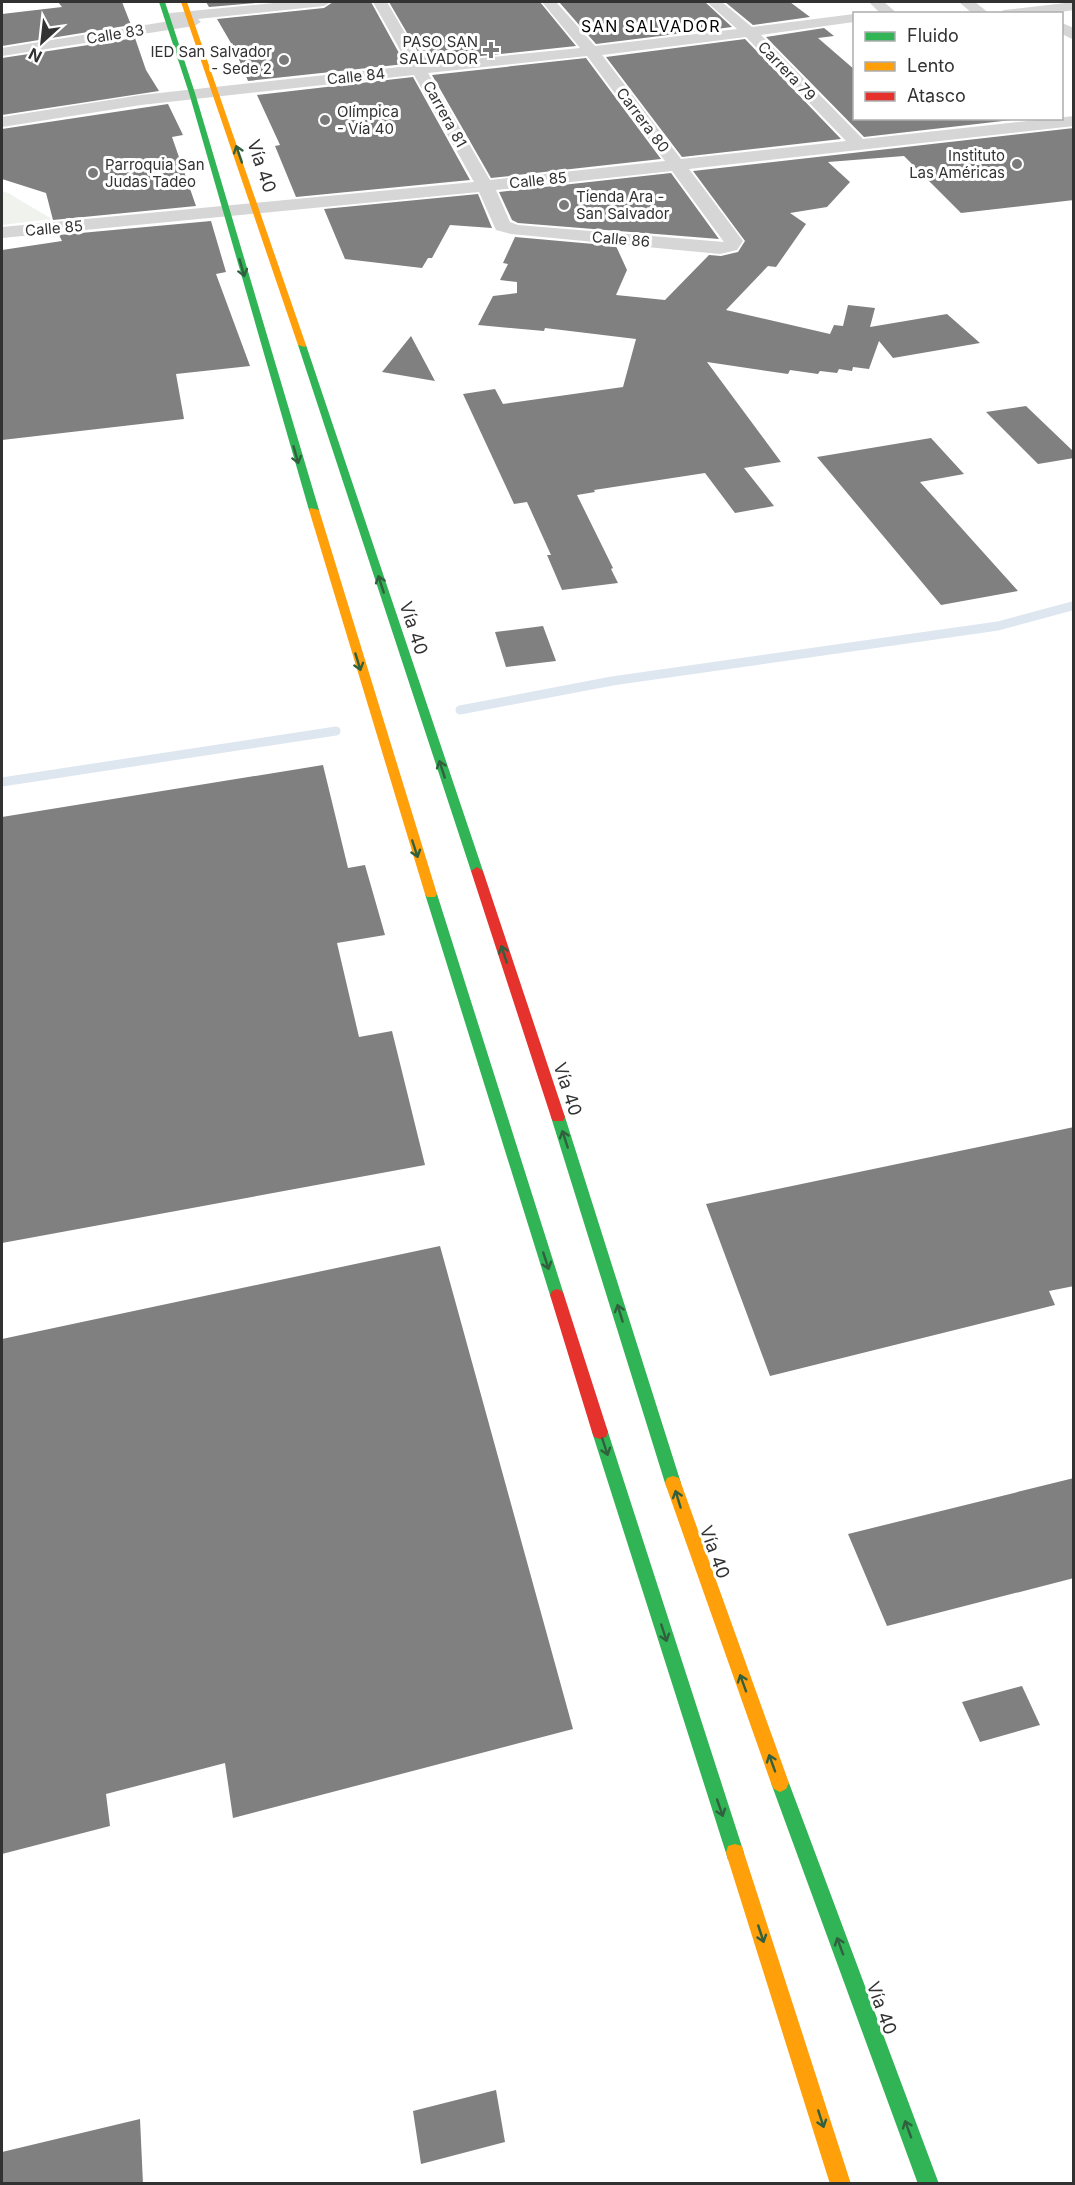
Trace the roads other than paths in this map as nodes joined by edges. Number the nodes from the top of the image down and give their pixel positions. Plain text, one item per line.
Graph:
1 (162, 2) edge
2 (324, 2) edge
3 (380, 2) edge
4 (549, 2) edge
5 (714, 2) edge
6 (876, 2) edge
7 (966, 2) edge
8 (1074, 6) edge
9 (1040, 11) edge
10 (889, 12) edge
11 (980, 12) edge
12 (189, 13) edge
13 (853, 18) edge
14 (168, 21) junction
15 (750, 33) junction
16 (591, 51) junction
17 (2, 52) edge
18 (420, 69) junction
19 (214, 91) junction
20 (192, 93) junction
21 (1066, 120) edge
22 (2, 122) edge
23 (857, 143) junction
24 (676, 164) junction
25 (485, 186) junction
26 (258, 209) junction
27 (226, 212) junction
28 (506, 228) joint
29 (2, 233) edge
30 (734, 241) joint
31 (841, 2184) edge
32 (929, 2184) edge

1 - 14 highway
2 - 12 street, Calle 83
3 - 18 street, Carrera 81
4 - 16 street, Carrera 80
5 - 15 street, Carrera 79
6 - 10 street
7 - 11 street
8 - 9 street
12 - 14 street, Calle 83
12 - 19 highway, Vía 40
13 - 15 street, Calle 84
14 - 17 street, Calle 83
14 - 20 highway
15 - 16 street, Calle 84
15 - 23 street, Carrera 79
16 - 18 street, Calle 84
16 - 24 street, Carrera 80
18 - 19 street, Calle 84
18 - 25 street, Carrera 81
19 - 20 street, Calle 84
26 -> 19 highway, Vía 40
20 - 22 street, Calle 84
20 - 27 highway
21 - 23 street, Calle 85
23 - 24 street, Calle 85
24 - 25 street, Calle 85
24 - 30 street, Carrera 80
25 - 26 street, Calle 85
25 - 28 street, Carrera 81
26 - 27 street, Calle 85
32 -> 26 highway, Vía 40
27 - 29 street, Calle 85
27 -> 31 highway
28 - 30 street, Calle 86

